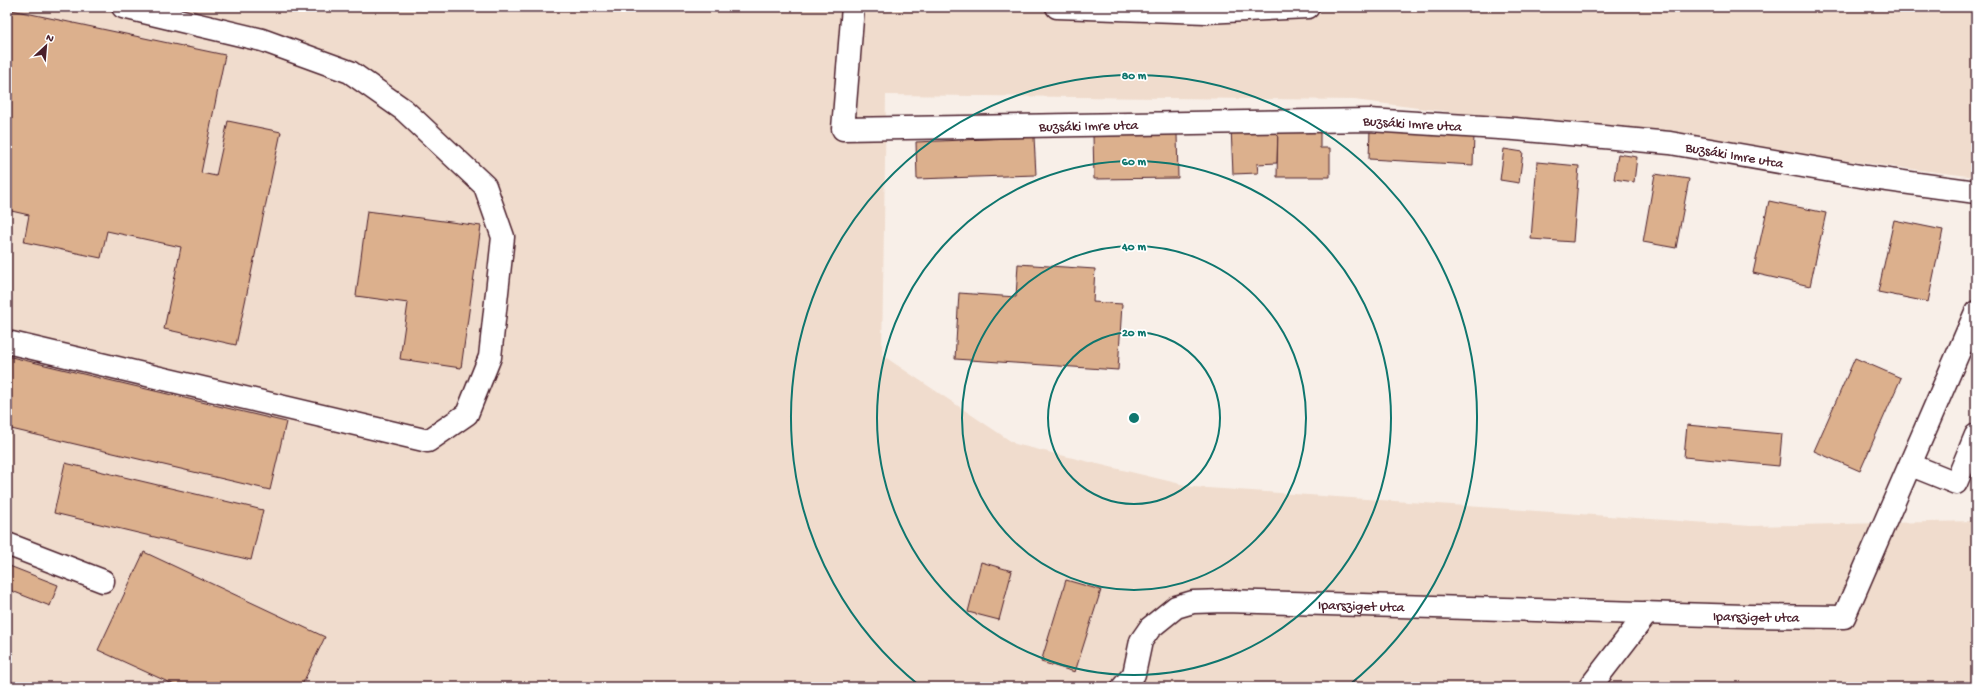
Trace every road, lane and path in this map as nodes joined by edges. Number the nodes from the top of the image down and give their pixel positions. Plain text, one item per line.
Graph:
1 (123, 7) edge
2 (853, 7) edge
3 (1057, 7) edge
4 (1308, 7) edge
5 (1976, 192) edge
6 (1976, 312) edge
7 (7, 342) edge
8 (1976, 435) edge
9 (1911, 465) junction
10 (7, 544) edge
11 (103, 581) dead end
12 (1647, 613) junction
13 (1123, 687) edge
14 (1590, 687) edge

1 - 7 street
2 - 5 street, Buzsáki Imre utca
3 - 4 street
6 - 9 street
8 - 9 street
9 - 12 street, Iparsziget utca
10 - 11 street
12 - 13 street, Iparsziget utca
12 - 14 street

